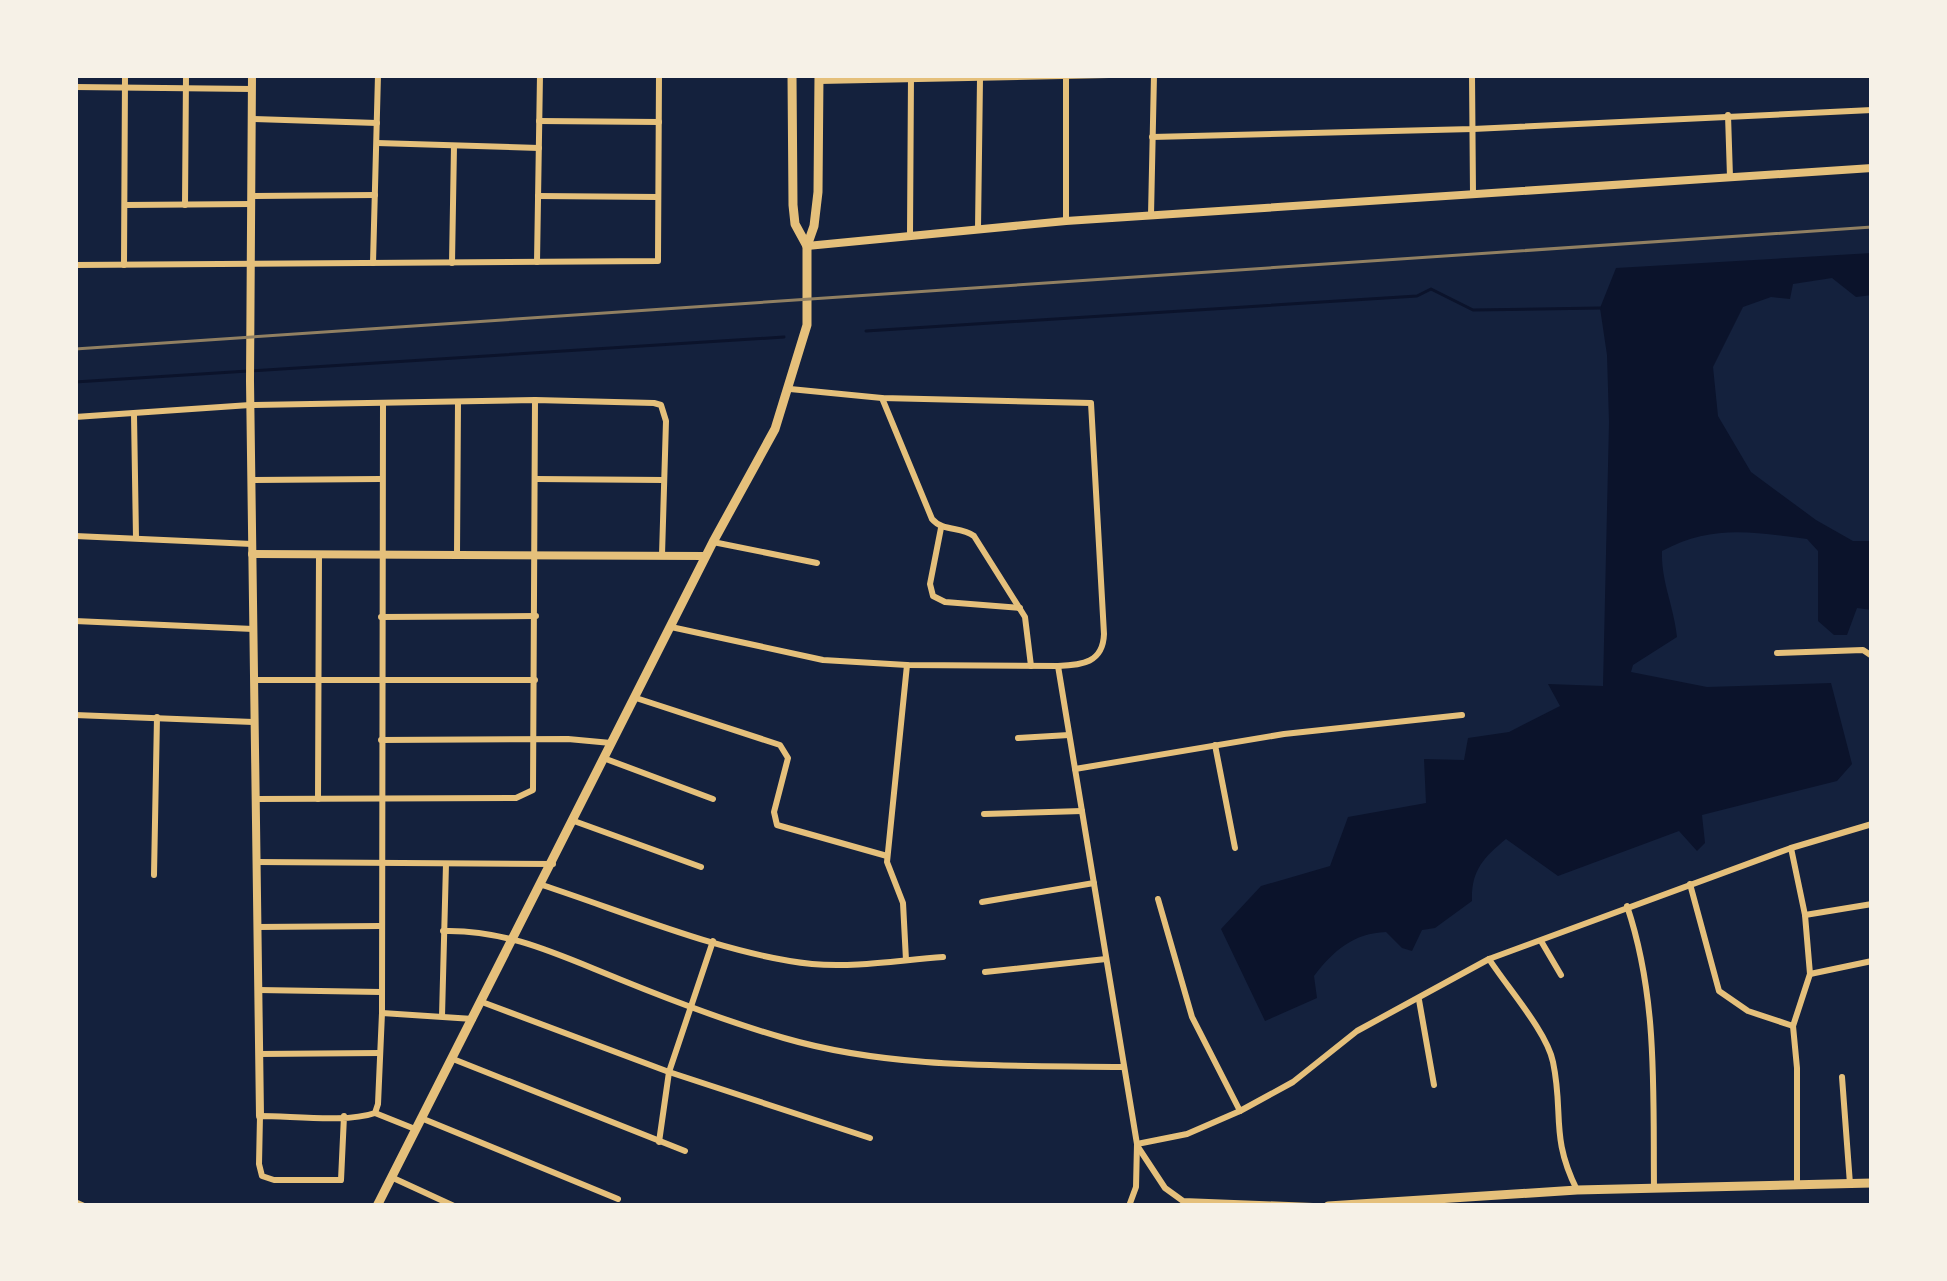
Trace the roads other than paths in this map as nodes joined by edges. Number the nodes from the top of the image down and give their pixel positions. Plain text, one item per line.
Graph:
1 (125, 75) edge
2 (186, 75) edge
3 (252, 75) edge
4 (378, 75) edge
5 (540, 75) edge
6 (659, 75) edge
7 (792, 75) edge
8 (1066, 75) edge
9 (1109, 75) edge
10 (1154, 75) edge
11 (1472, 75) edge
12 (980, 76) edge
13 (911, 77) edge
14 (819, 78) edge
15 (75, 87) edge
16 (125, 87) junction
17 (186, 88) junction
18 (252, 89) junction
19 (1872, 110) edge
20 (1728, 115) junction
21 (252, 119) junction
22 (539, 121) junction
23 (377, 122) junction
24 (659, 122) junction
25 (1473, 129) junction
26 (1152, 137) junction
27 (377, 143) junction
28 (454, 145) junction
29 (539, 148) junction
30 (1872, 168) edge
31 (1730, 177) junction
32 (1474, 194) junction
33 (375, 195) junction
34 (538, 196) junction
35 (658, 197) junction
36 (251, 200) junction
37 (185, 205) junction
38 (124, 206) junction
39 (1151, 216) junction
40 (1066, 220) junction
41 (978, 228) junction
42 (910, 234) junction
43 (807, 246) junction
44 (452, 262) junction
45 (537, 262) junction
46 (373, 263) junction
47 (250, 264) junction
48 (75, 265) edge
49 (124, 265) junction
50 (790, 389) junction
51 (882, 398) junction
52 (535, 400) junction
53 (458, 402) junction
54 (383, 404) junction
55 (250, 405) junction
56 (134, 416) junction
57 (75, 417) edge
58 (381, 479) junction
59 (535, 479) junction
60 (251, 480) junction
61 (664, 480) junction
62 (941, 527) junction
63 (75, 536) edge
64 (136, 539) junction
65 (713, 542) junction
66 (252, 549) junction
67 (319, 554) junction
68 (382, 554) junction
69 (457, 555) junction
70 (536, 555) junction
71 (662, 555) junction
72 (706, 556) junction
73 (817, 563) dead end
74 (1019, 608) junction
75 (536, 616) junction
76 (381, 617) junction
77 (75, 621) edge
78 (671, 627) junction
79 (254, 629) junction
80 (1777, 653) dead end
81 (1872, 656) edge
82 (907, 665) junction
83 (1031, 666) junction
84 (1058, 666) junction
85 (254, 680) junction
86 (317, 680) junction
87 (535, 680) junction
88 (381, 682) junction
89 (636, 698) junction
90 (75, 715) edge
91 (1462, 715) dead end
92 (157, 717) junction
93 (254, 722) junction
94 (1070, 735) junction
95 (1018, 738) dead end
96 (381, 740) junction
97 (534, 740) junction
98 (614, 744) junction
99 (1215, 745) junction
100 (606, 759) junction
101 (1075, 769) junction
102 (256, 799) junction
103 (318, 799) junction
104 (713, 799) dead end
105 (380, 800) junction
106 (1082, 811) junction
107 (984, 814) dead end
108 (574, 821) junction
109 (1872, 824) edge
110 (1235, 848) dead end
111 (1791, 848) junction
112 (887, 856) junction
113 (257, 862) junction
114 (381, 863) junction
115 (446, 863) junction
116 (553, 864) junction
117 (701, 867) dead end
118 (154, 875) dead end
119 (1094, 883) junction
120 (1690, 884) junction
121 (542, 885) junction
122 (1158, 899) dead end
123 (982, 902) dead end
124 (1872, 904) edge
125 (1628, 906) junction
126 (1805, 915) junction
127 (258, 926) junction
128 (381, 926) junction
129 (443, 931) junction
130 (516, 938) junction
131 (713, 940) junction
132 (1541, 941) junction
133 (943, 957) dead end
134 (1106, 959) junction
135 (1489, 959) junction
136 (906, 960) junction
137 (1872, 961) edge
138 (985, 972) dead end
139 (1810, 974) junction
140 (1561, 975) dead end
141 (259, 990) junction
142 (380, 992) junction
143 (1419, 1000) junction
144 (482, 1002) junction
145 (689, 1007) junction
146 (382, 1013) junction
147 (442, 1016) junction
148 (473, 1019) junction
149 (1792, 1026) junction
150 (380, 1053) junction
151 (260, 1054) junction
152 (453, 1059) junction
153 (1124, 1067) junction
154 (669, 1072) junction
155 (1842, 1077) dead end
156 (1434, 1085) dead end
157 (1240, 1111) junction
158 (375, 1113) junction
159 (260, 1116) junction
160 (344, 1116) junction
161 (421, 1118) junction
162 (415, 1130) junction
163 (870, 1138) dead end
164 (659, 1142) junction
165 (1136, 1144) junction
166 (685, 1150) dead end
167 (391, 1178) junction
168 (1850, 1184) junction
169 (1872, 1184) edge
170 (1797, 1185) junction
171 (1654, 1189) junction
172 (1577, 1190) junction
173 (618, 1199) dead end
174 (75, 1202) edge
175 (84, 1206) edge
176 (376, 1206) edge
177 (454, 1206) edge
178 (1129, 1206) edge
179 (1313, 1206) edge
180 (1328, 1206) edge

1 - 16 street
2 - 17 street
3 - 18 street
4 - 23 street
5 - 22 street
6 - 24 street
7 - 43 main road
8 - 9 street
8 - 12 street
8 - 40 street
10 - 26 street
11 - 25 street
12 - 13 street
12 - 41 street
13 - 14 street
13 - 42 street
14 - 43 main road
15 - 16 street
16 - 17 street
16 - 38 street
17 - 18 street
17 - 37 street
18 - 21 street
19 - 20 street
20 - 25 street
20 - 31 street
21 - 23 street
21 - 36 street
22 - 24 street
22 - 29 street
23 - 27 street
24 - 35 street
25 - 26 street
25 - 32 street
26 - 39 street
27 - 28 street
27 - 33 street
28 - 29 street
28 - 44 street
29 - 34 street
30 - 31 street
31 - 32 street
32 - 39 street
33 - 36 street
33 - 46 street
34 - 35 street
34 - 45 street
35 - 45 street
36 - 37 street
36 - 47 street
37 - 38 street
38 - 49 street
39 - 40 street
40 - 41 street
41 - 42 street
42 - 43 street
43 - 50 main road
44 - 45 street
44 - 46 street
46 - 47 street
47 - 49 street
47 - 55 street
48 - 49 street
50 - 51 street
50 - 65 main road
51 - 62 street
51 - 84 street
52 - 53 street
52 - 59 street
52 - 61 street
53 - 54 street
53 - 69 street
54 - 55 street
54 - 58 street
55 - 56 street
55 - 60 street
56 - 57 street
56 - 64 street
58 - 60 street
58 - 68 street
59 - 61 street
59 - 70 street
60 - 66 street
61 - 71 street
62 - 74 street
62 - 74 street
63 - 64 street
64 - 66 street
65 - 72 main road
65 - 73 street
66 - 67 street
66 - 79 street
67 - 68 street
67 - 86 street
68 - 69 street
68 - 76 street
69 - 70 street
70 - 71 street
70 - 75 street
71 - 72 street
72 - 78 main road
74 - 83 street
75 - 76 street
75 - 87 street
76 - 88 street
77 - 79 street
78 - 82 street
78 - 89 main road
79 - 85 street
80 - 81 street
82 - 83 street
82 - 112 street
83 - 84 street
84 - 94 street
85 - 86 street
85 - 93 street
86 - 88 street
86 - 103 street
87 - 88 street
87 - 97 street
88 - 96 street
89 - 98 main road
89 - 112 street
90 - 92 street
91 - 99 street
92 - 93 street
92 - 118 street
93 - 102 street
94 - 95 street
94 - 101 street
96 - 97 street
96 - 105 street
97 - 98 street
97 - 105 street
98 - 100 main road
99 - 101 street
99 - 110 street
100 - 104 street
100 - 108 main road
101 - 106 street
102 - 103 street
102 - 113 street
103 - 105 street
105 - 114 street
106 - 107 street
106 - 119 street
108 - 116 main road
108 - 117 street
109 - 111 street
111 - 120 street
111 - 126 street
112 - 136 street
113 - 114 street
113 - 127 street
114 - 115 street
114 - 128 street
115 - 116 street
115 - 129 street
116 - 121 main road
119 - 123 street
119 - 134 street
120 - 125 street
120 - 149 street
121 - 130 main road
121 - 131 street
122 - 157 street
124 - 126 street
125 - 132 street
125 - 171 street
126 - 139 street
127 - 128 street
127 - 141 street
128 - 142 street
129 - 130 street
129 - 147 street
130 - 144 main road
130 - 145 street
131 - 136 street
131 - 145 street
132 - 135 street
132 - 140 street
133 - 136 street
134 - 138 street
134 - 153 street
135 - 143 street
135 - 172 street
137 - 139 street
139 - 149 street
141 - 142 street
141 - 151 street
142 - 146 street
143 - 156 street
143 - 157 street
144 - 148 main road
144 - 154 street
145 - 153 street
145 - 154 street
146 - 147 street
146 - 150 street
147 - 148 street
148 - 152 main road
149 - 170 street
150 - 151 street
150 - 158 street
151 - 159 street
152 - 161 main road
152 - 164 street
153 - 165 street
154 - 163 street
154 - 164 street
155 - 168 street
157 - 165 street
158 - 160 street
158 - 162 street
159 - 160 street
159 - 160 street
161 - 162 main road
161 - 173 street
162 - 167 main road
164 - 166 street
165 - 178 street
165 - 179 street
167 - 176 main road
167 - 177 street
168 - 169 main road
168 - 170 main road
170 - 171 main road
171 - 172 main road
172 - 180 main road
174 - 175 street

